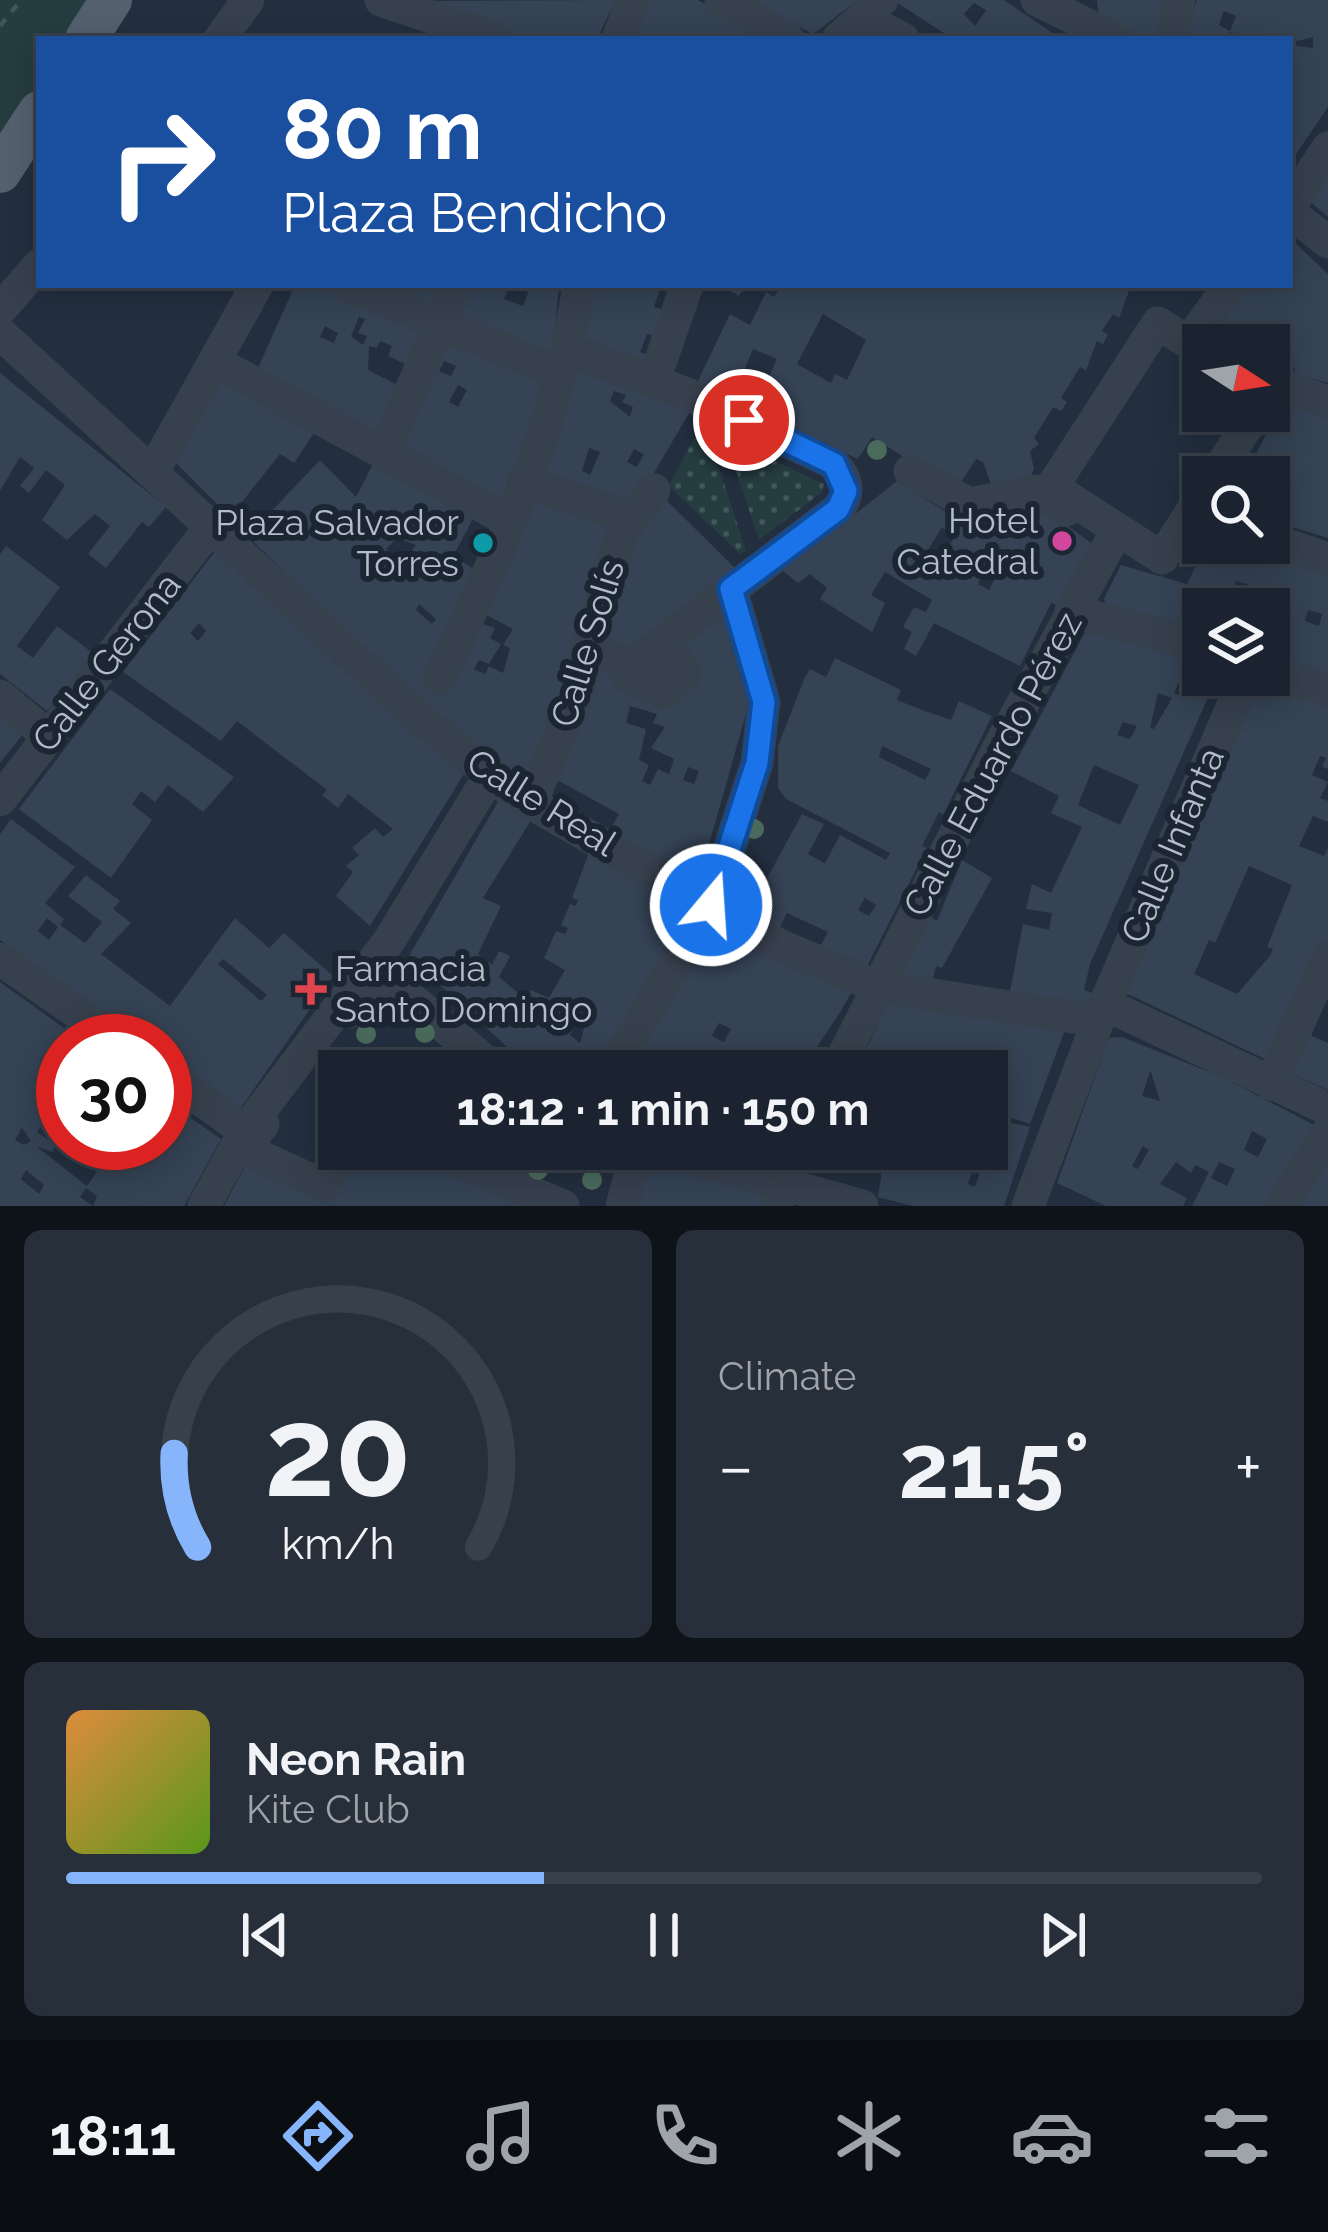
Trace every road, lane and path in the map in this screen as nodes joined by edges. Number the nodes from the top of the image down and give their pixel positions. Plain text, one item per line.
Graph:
1 (21, 0) edge
2 (111, 0) edge
3 (248, 0) edge
4 (381, 0) edge
5 (634, 0) edge
6 (721, 0) edge
7 (1037, 0) edge
8 (1179, 0) edge
9 (861, 19) edge
10 (0, 26) edge
11 (1066, 29) edge
12 (88, 36) edge
13 (222, 36) edge
14 (488, 36) edge
15 (619, 36) edge
16 (783, 36) edge
17 (897, 36) edge
18 (1100, 36) edge
19 (1173, 36) edge
20 (36, 117) edge
21 (1328, 148) edge
22 (0, 172) edge
23 (1293, 205) edge
24 (1293, 213) edge
25 (1328, 242) edge
26 (36, 268) edge
27 (252, 288) edge
28 (354, 288) edge
29 (456, 288) edge
30 (578, 288) edge
31 (686, 288) edge
32 (1228, 288) edge
33 (0, 310) edge
34 (1202, 324) edge
35 (440, 326) junction
36 (0, 333) edge
37 (1182, 338) edge
38 (564, 361) junction
39 (215, 362) junction
40 (654, 380) junction
41 (1290, 397) edge
42 (1328, 403) edge
43 (384, 452) junction
44 (153, 471) junction
45 (910, 472) dead end
46 (524, 481) junction
47 (654, 490) dead end
48 (628, 517) junction
49 (508, 520) junction
50 (212, 525) junction
51 (1182, 527) edge
52 (1110, 544) junction
53 (1290, 546) edge
54 (1182, 552) edge
55 (1328, 559) edge
56 (731, 589) junction
57 (1071, 611) junction
58 (1182, 640) edge
59 (586, 647) junction
60 (1290, 677) edge
61 (439, 678) dead end
62 (1328, 691) edge
63 (0, 696) edge
64 (1237, 696) edge
65 (48, 736) junction
66 (490, 775) junction
67 (0, 800) edge
68 (531, 803) junction
69 (711, 905) junction
70 (0, 958) edge
71 (1328, 958) edge
72 (375, 962) junction
73 (876, 986) junction
74 (80, 1014) edge
75 (1100, 1016) junction
76 (320, 1050) edge
77 (475, 1050) edge
78 (477, 1050) edge
79 (623, 1050) edge
80 (846, 1050) edge
81 (318, 1053) edge
82 (1270, 1084) junction
83 (192, 1093) edge
84 (1328, 1109) edge
85 (245, 1131) junction
86 (1328, 1132) edge
87 (332, 1170) edge
88 (479, 1170) edge
89 (632, 1170) edge
90 (713, 1170) edge
91 (780, 1195) edge
92 (204, 1206) edge
93 (563, 1206) edge
94 (622, 1206) edge
95 (862, 1206) edge
96 (1028, 1206) edge
97 (1281, 1206) edge

1 - 10 path
2 - 12 main road
3 - 13 street
4 - 14 street
5 - 15 street
6 - 16 street
7 - 11 street
8 - 19 street
9 - 17 street
11 - 18 street
20 - 22 main road
21 - 23 street
24 - 25 street
26 - 33 street
27 - 39 street
28 - 35 street
29 - 35 street
30 - 38 street
31 - 40 street
32 - 34 street
35 - 38 street
35 - 43 street
36 - 44 street, Calle Real
37 - 51 street
38 - 40 street
38 - 46 street
39 - 43 street
39 - 44 street
40 - 56 street
41 - 42 street
43 - 49 street
44 - 50 street, Calle Real
45 - 52 street
46 - 48 street
46 - 49 street
47 - 48 street, Calle Solís
48 - 59 street, Calle Solís
49 - 61 street
50 - 65 street, Calle Gerona
50 - 66 street, Calle Real
52 - 54 street
52 - 57 street, Calle Eduardo Pérez
53 - 55 street
56 - 59 street
56 - 69 street
57 - 58 street
57 - 73 street, Calle Eduardo Pérez
59 - 68 street, Calle Solís
60 - 62 street
63 - 65 street
64 - 75 street, Calle Infanta
65 - 67 street, Calle Gerona
66 - 68 street, Calle Real
66 - 72 street
68 - 69 street, Calle Real
69 - 73 street, Calle Real
69 - 79 street
70 - 74 street
71 - 82 street
72 - 78 street
72 - 85 street
73 - 75 street, Calle Real
73 - 80 street, Calle Eduardo Pérez
75 - 82 street, Calle Real
75 - 96 street, Calle Infanta
76 - 77 street
81 - 87 street
82 - 84 street, Calle Real
83 - 85 street
85 - 92 street
86 - 97 street
88 - 93 street
89 - 94 street
90 - 91 street
91 - 95 street

